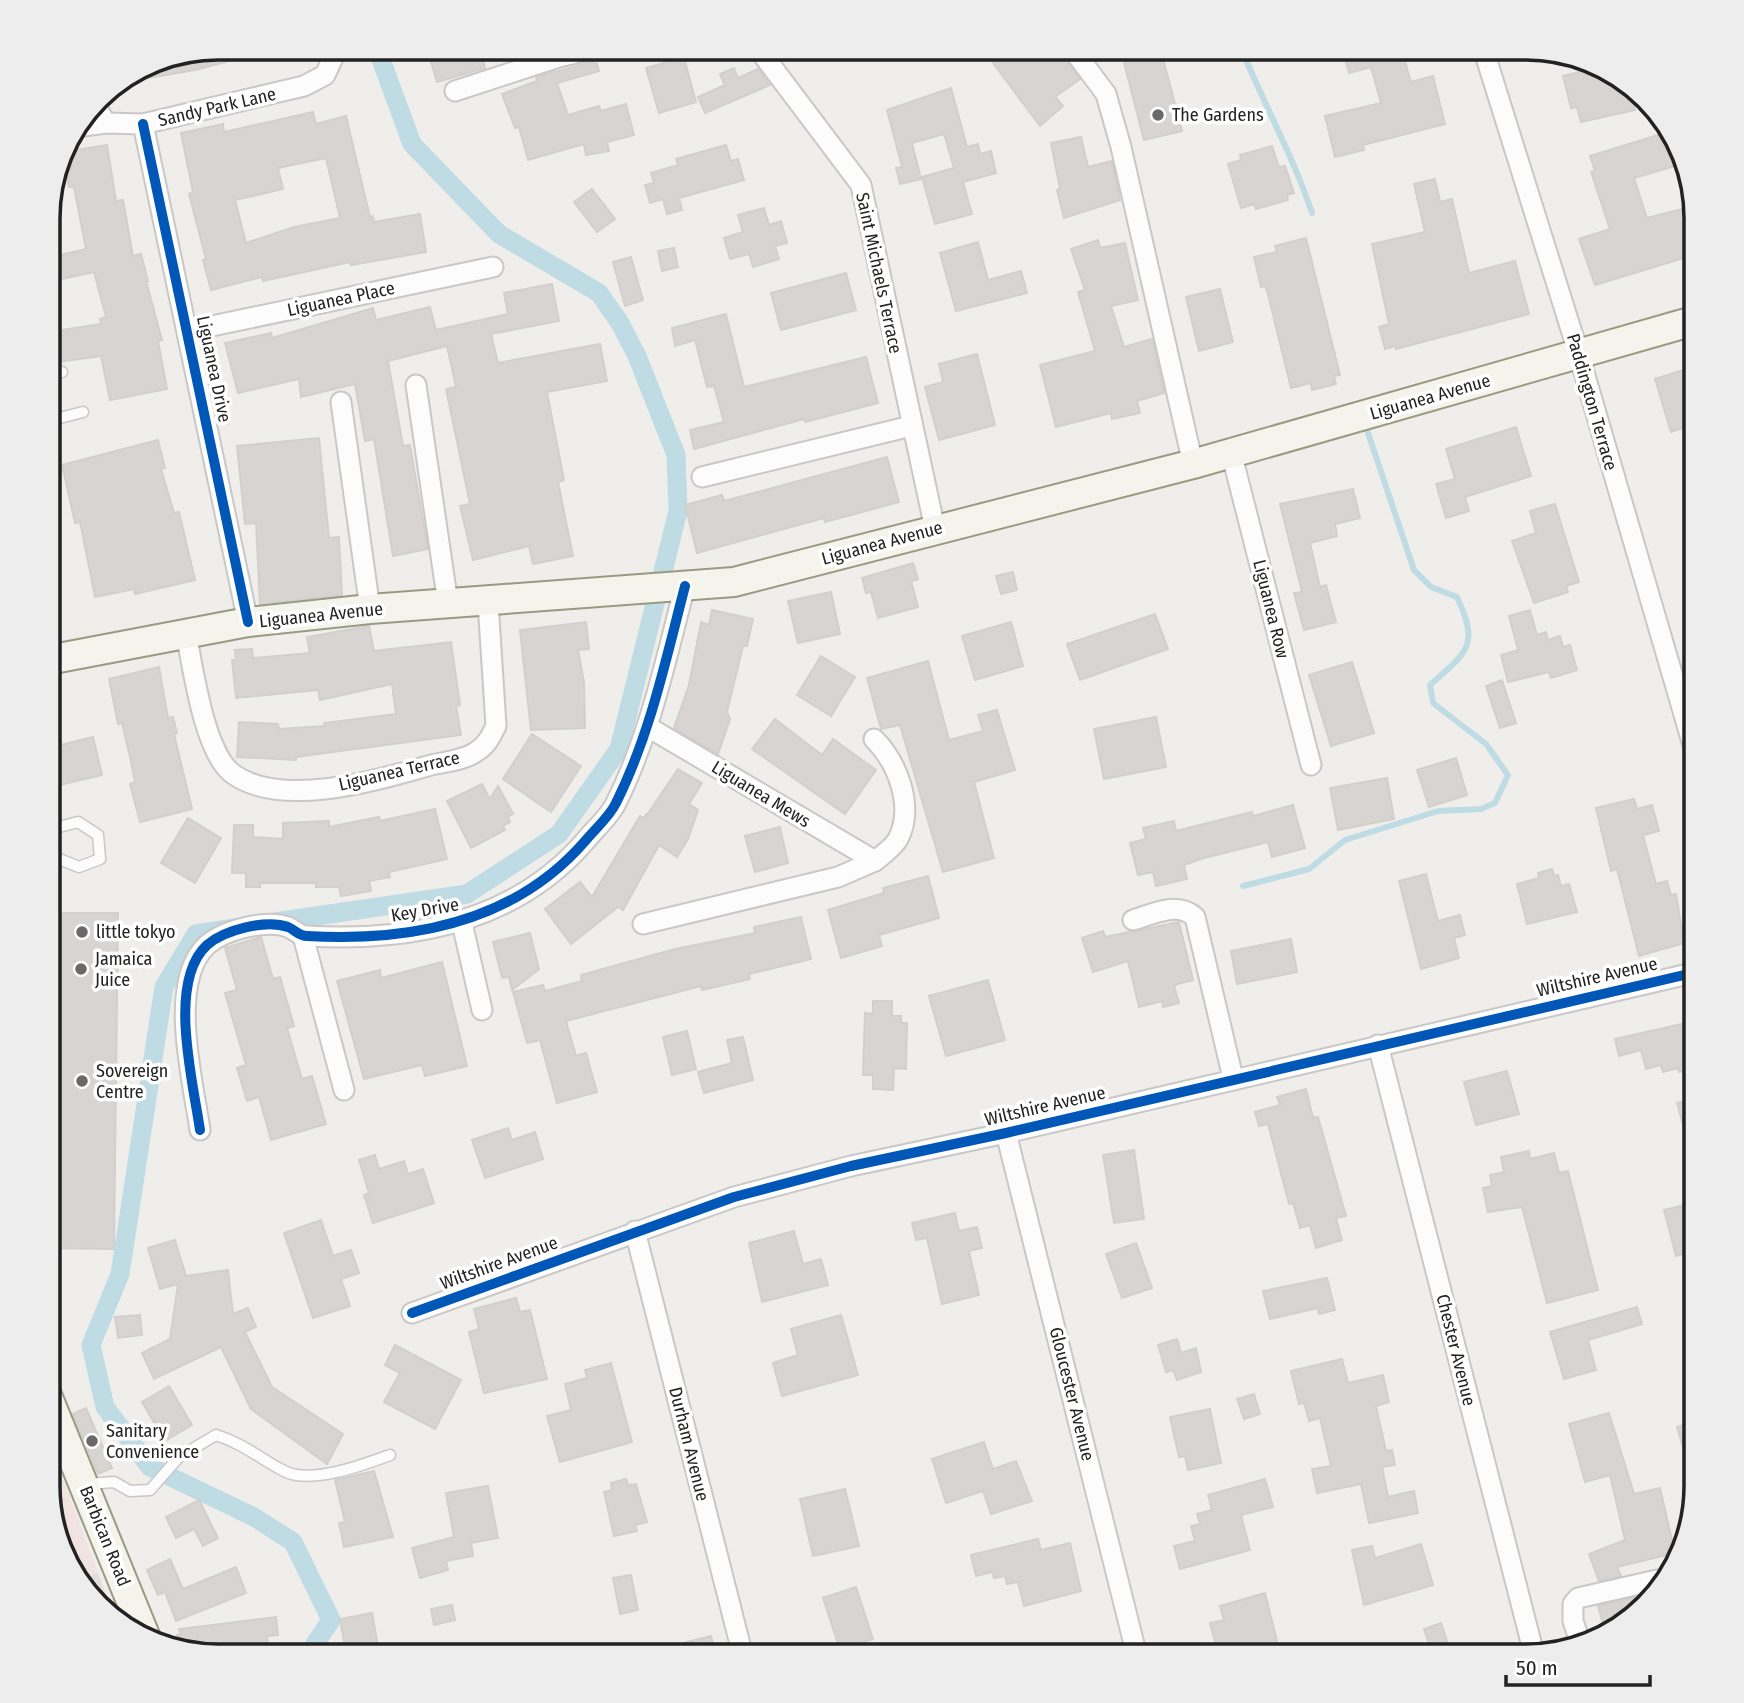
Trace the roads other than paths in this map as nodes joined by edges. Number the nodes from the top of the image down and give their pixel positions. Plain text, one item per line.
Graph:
1 (332, 60) edge
2 (550, 60) edge
3 (767, 60) edge
4 (1080, 60) edge
5 (1487, 60) edge
6 (456, 91) dead end
7 (100, 113) edge
8 (106, 123) junction
9 (143, 124) junction
10 (89, 125) edge
11 (493, 267) dead end
12 (1684, 324) edge
13 (188, 331) junction
14 (1579, 355) junction
15 (416, 385) dead end
16 (341, 402) dead end
17 (83, 412) dead end
18 (60, 418) edge
19 (911, 426) junction
20 (1231, 452) junction
21 (1193, 464) junction
22 (702, 477) dead end
23 (934, 529) junction
24 (681, 586) junction
25 (488, 602) junction
26 (448, 604) junction
27 (370, 610) junction
28 (248, 622) junction
29 (186, 633) junction
30 (60, 658) edge
31 (1684, 714) edge
32 (648, 727) junction
33 (874, 738) dead end
34 (1311, 765) dead end
35 (60, 827) edge
36 (59, 858) edge
37 (875, 862) junction
38 (1133, 920) dead end
39 (462, 923) junction
40 (643, 924) dead end
41 (303, 936) junction
42 (1684, 975) edge
43 (482, 1010) dead end
44 (1378, 1045) junction
45 (1233, 1078) junction
46 (344, 1090) dead end
47 (200, 1129) dead end
48 (1006, 1133) junction
49 (635, 1231) junction
50 (412, 1313) dead end
51 (59, 1423) edge
52 (390, 1455) dead end
53 (86, 1485) junction
54 (1653, 1581) edge
55 (140, 1622) edge
56 (1577, 1634) edge
57 (1531, 1643) edge
58 (740, 1644) edge
59 (1134, 1644) edge

1 - 9 street, Sandy Park Lane
2 - 6 street
3 - 19 street, Saint Michaels Terrace
4 - 21 street
5 - 14 street, Paddington Terrace
7 - 8 street
8 - 9 street, Sandy Park Lane
8 - 10 street, Sandy Park Lane
9 - 13 street, Liguanea Drive
11 - 13 street, Liguanea Place
12 - 14 main road, Liguanea Avenue
13 - 28 street, Liguanea Drive
14 - 20 main road, Liguanea Avenue
14 - 31 street, Paddington Terrace
15 - 26 street
16 - 27 street
17 - 18 lane
19 - 22 street
19 - 23 street, Saint Michaels Terrace
20 - 21 main road, Liguanea Avenue
20 - 34 street, Liguanea Row
21 - 23 main road, Liguanea Avenue
23 - 24 main road, Liguanea Avenue
24 - 25 main road, Liguanea Avenue
24 - 32 street, Key Drive
25 - 26 main road, Liguanea Avenue
25 - 29 street, Liguanea Terrace
26 - 27 main road, Liguanea Avenue
27 - 28 main road, Liguanea Avenue
28 - 29 main road, Liguanea Avenue
29 - 30 main road, Liguanea Avenue
32 - 37 street, Liguanea Mews
32 - 39 street, Key Drive
33 - 37 street
35 - 36 lane
37 - 40 street
38 - 45 street
39 - 41 street, Key Drive
39 - 43 street
41 - 46 street
41 - 47 street, Key Drive
42 - 44 street, Wiltshire Avenue
44 - 45 street, Wiltshire Avenue
44 - 57 street, Chester Avenue
45 - 48 street, Wiltshire Avenue
48 - 49 street, Wiltshire Avenue
48 - 59 street, Gloucester Avenue
49 - 50 street, Wiltshire Avenue
49 - 58 street, Durham Avenue
51 - 53 main road, Barbican Road
52 - 53 lane
53 - 55 main road, Barbican Road
54 - 56 street

